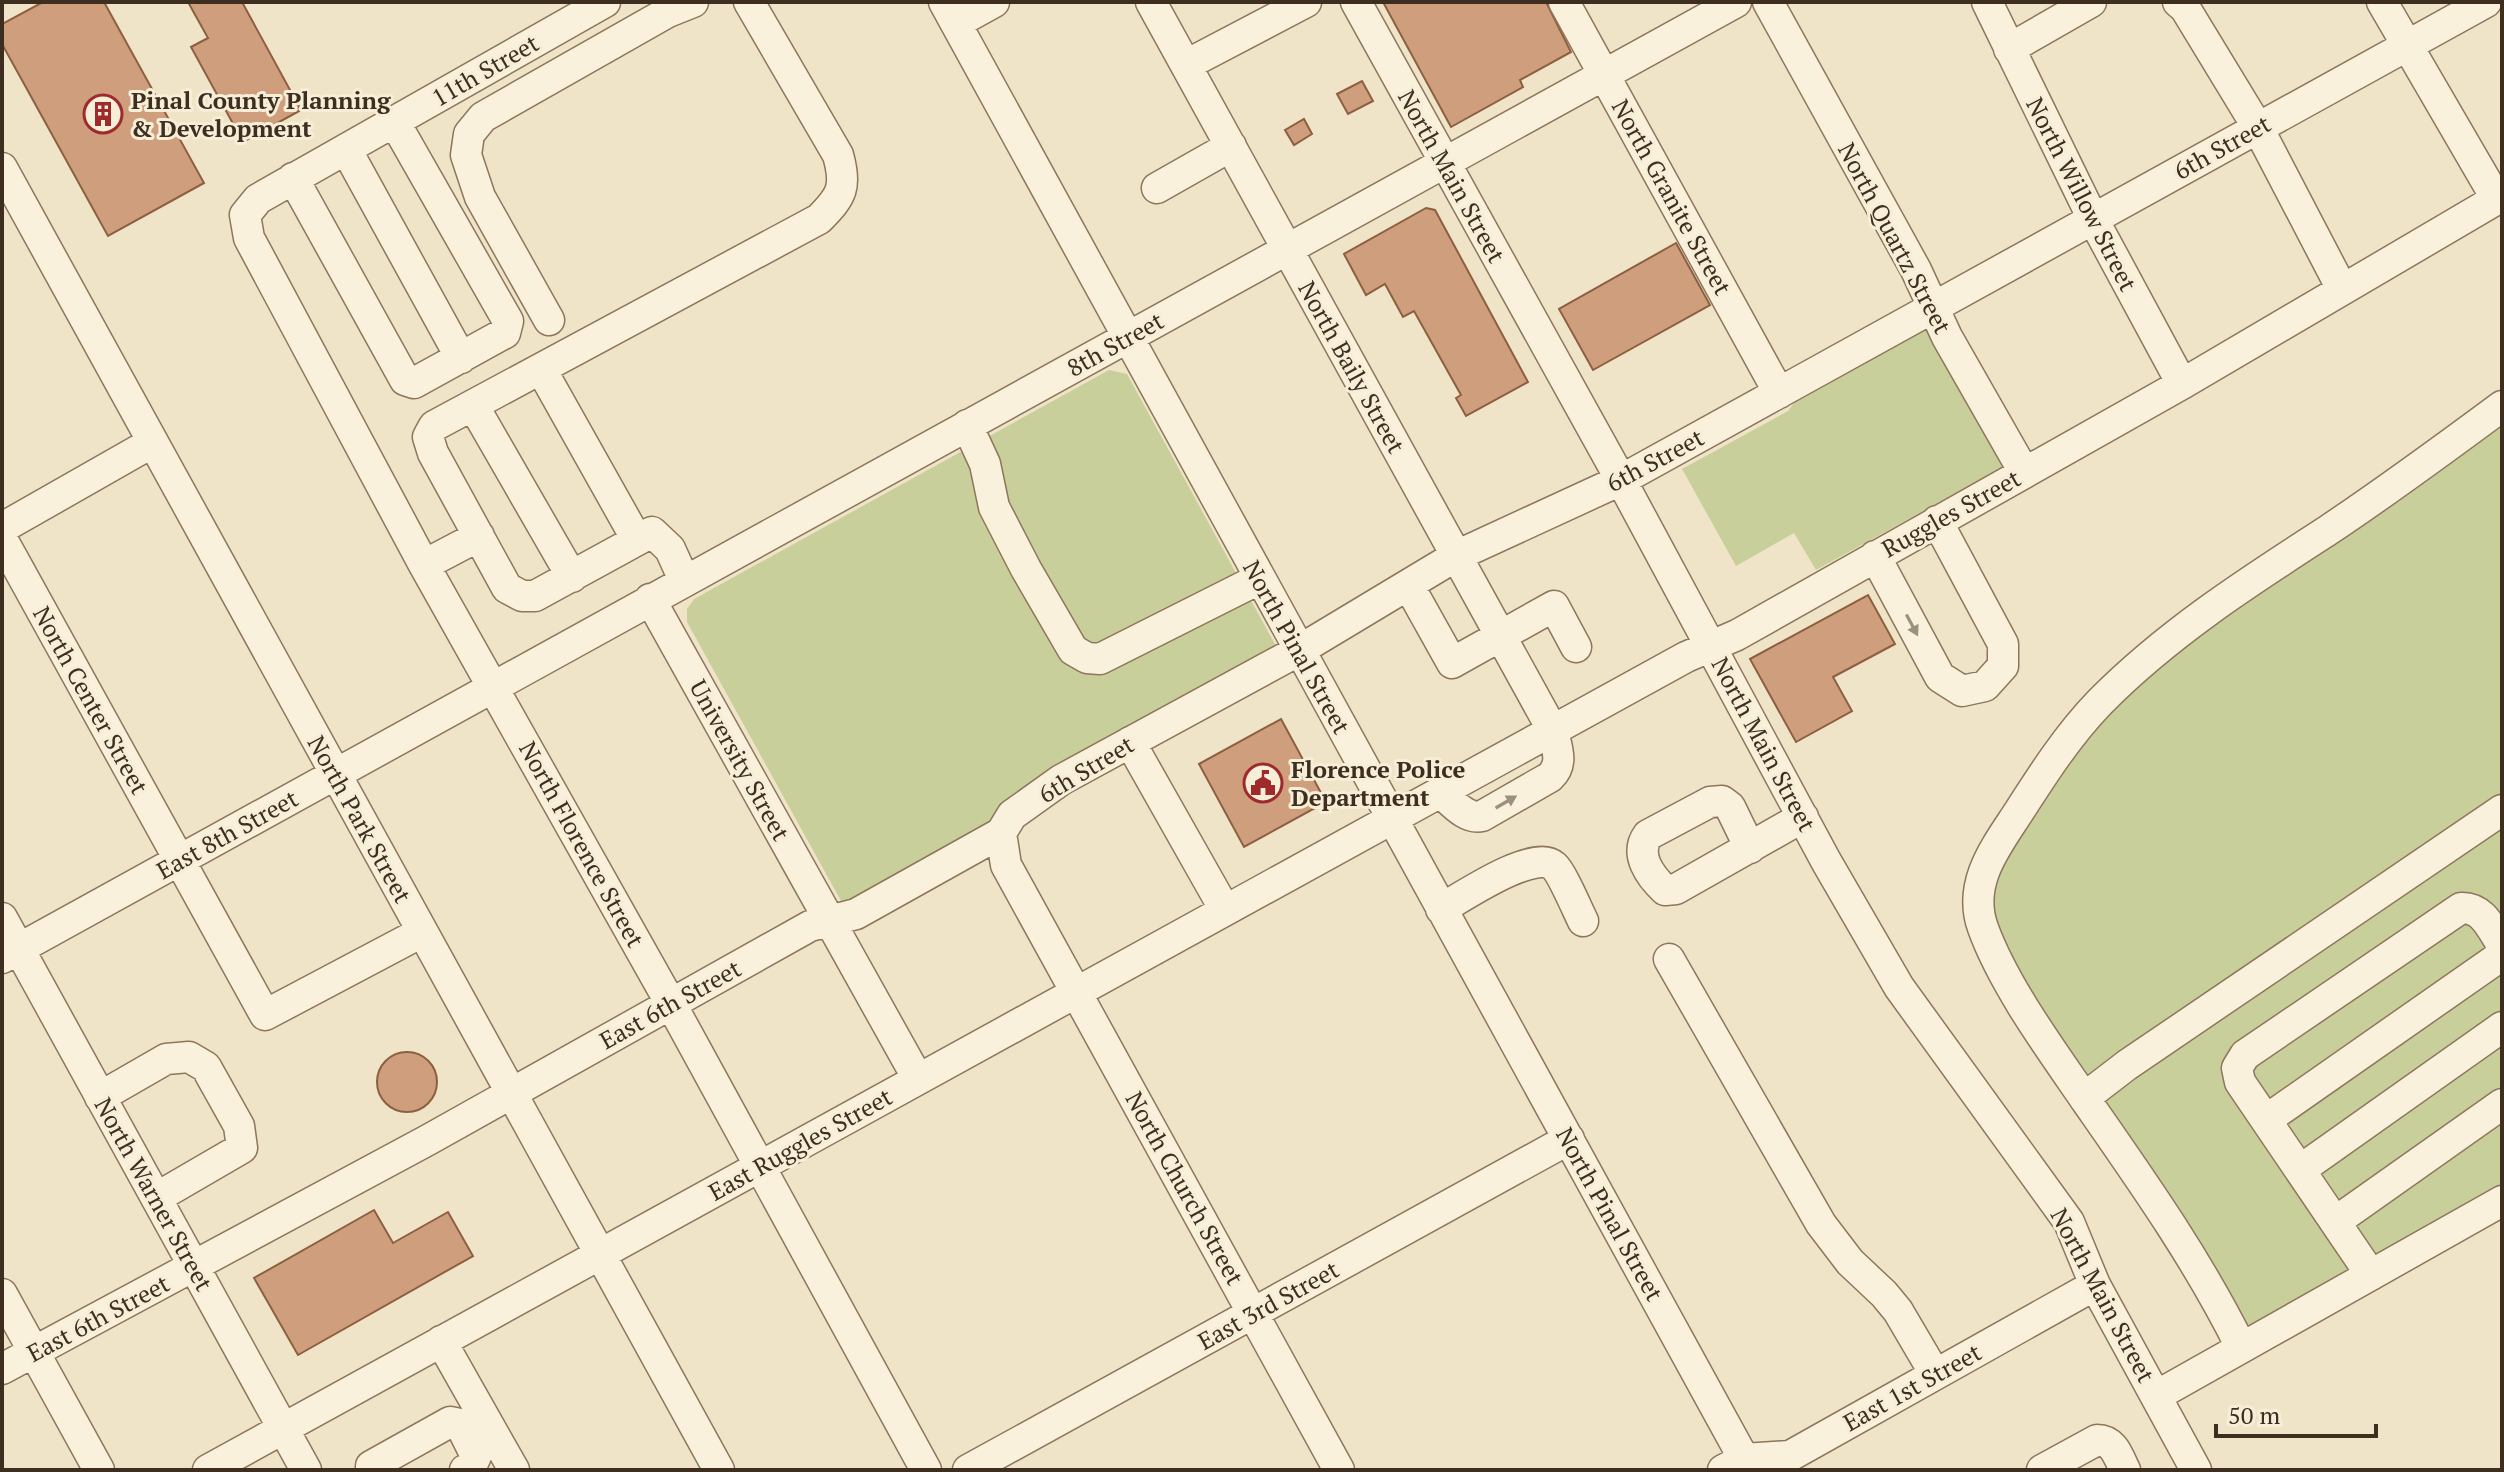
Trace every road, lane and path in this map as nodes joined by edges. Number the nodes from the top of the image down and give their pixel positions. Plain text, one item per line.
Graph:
1 (693, 2) edge
2 (749, 2) edge
3 (994, 2) edge
4 (1151, 2) edge
5 (1306, 2) edge
6 (1356, 2) edge
7 (1564, 2) edge
8 (1736, 2) edge
9 (1768, 2) edge
10 (1987, 2) edge
11 (2091, 2) edge
12 (2178, 2) edge
13 (2382, 2) edge
14 (2486, 2) edge
15 (601, 3) edge
16 (950, 12) edge
17 (2408, 45) junction
18 (2009, 49) junction
19 (1186, 65) junction
20 (1604, 74) junction
21 (394, 121) junction
22 (2258, 128) junction
23 (1231, 146) junction
24 (346, 149) junction
25 (1445, 163) junction
26 (2, 168) edge
27 (293, 178) junction
28 (1157, 188) dead end
29 (2499, 197) edge
30 (245, 215) joint
31 (2093, 219) junction
32 (1287, 249) junction
33 (2342, 289) junction
34 (1932, 306) junction
35 (549, 320) dead end
36 (1127, 337) junction
37 (461, 358) junction
38 (541, 369) junction
39 (2182, 384) junction
40 (1779, 393) junction
41 (473, 405) junction
42 (2502, 406) edge
43 (967, 425) junction
44 (153, 442) junction
45 (2024, 472) junction
46 (1621, 480) junction
47 (1937, 521) junction
48 (2, 528) edge
49 (479, 536) junction
50 (2, 539) edge
51 (637, 540) junction
52 (1456, 556) junction
53 (1875, 556) junction
54 (424, 565) junction
55 (572, 577) junction
56 (1259, 579) junction
57 (684, 580) junction
58 (1409, 586) junction
59 (650, 599) junction
60 (1501, 636) junction
61 (1711, 646) junction
62 (1576, 647) dead end
63 (1298, 651) junction
64 (495, 687) junction
65 (1553, 731) junction
66 (1130, 742) junction
67 (336, 775) junction
68 (1440, 792) junction
69 (2502, 810) edge
70 (1803, 817) junction
71 (1393, 818) junction
72 (1001, 833) junction
73 (1750, 848) dead end
74 (180, 860) junction
75 (1441, 909) junction
76 (1225, 910) junction
77 (2, 918) edge
78 (830, 920) junction
79 (1583, 921) dead end
80 (422, 932) junction
81 (2502, 945) edge
82 (10, 954) edge
83 (2502, 955) edge
84 (1669, 959) dead end
85 (1077, 992) junction
86 (671, 1004) junction
87 (2502, 1027) edge
88 (918, 1079) junction
89 (511, 1092) junction
90 (100, 1097) junction
91 (2084, 1098) junction
92 (2502, 1104) edge
93 (2266, 1120) junction
94 (1569, 1139) junction
95 (759, 1167) junction
96 (2300, 1170) junction
97 (156, 1198) junction
98 (2502, 1201) edge
99 (2335, 1222) junction
100 (600, 1254) junction
101 (193, 1266) junction
102 (2371, 1275) junction
103 (2095, 1285) junction
104 (2, 1294) edge
105 (1254, 1313) junction
106 (441, 1341) junction
107 (2241, 1347) junction
108 (34, 1352) junction
109 (2, 1369) edge
110 (1935, 1374) junction
111 (2156, 1396) junction
112 (283, 1429) junction
113 (1739, 1466) edge
114 (2187, 1467) edge
115 (99, 1470) edge
116 (208, 1470) edge
117 (306, 1470) edge
118 (371, 1470) edge
119 (465, 1470) edge
120 (514, 1470) edge
121 (719, 1470) edge
122 (926, 1470) edge
123 (968, 1470) edge
124 (1339, 1470) edge
125 (2042, 1470) edge
126 (2125, 1470) edge

1 - 35 street
2 - 38 street
3 - 16 street
4 - 19 street, North Baily Street
5 - 19 street
6 - 25 street, North Main Street
7 - 20 street, North Granite Street
8 - 20 street, 8th Street
9 - 34 street, North Quartz Street
10 - 18 street, North Willow Street
11 - 18 street
12 - 22 street
13 - 17 street
14 - 17 street, 6th Street
15 - 21 street, 11th Street
16 - 36 street, North Pinal Street
17 - 22 street, 6th Street
17 - 29 street
18 - 31 street, North Willow Street
19 - 23 street, North Baily Street
20 - 25 street, 8th Street
20 - 40 street, North Granite Street
21 - 24 street, 11th Street
21 - 37 street
22 - 31 street, 6th Street
22 - 33 street
23 - 28 street
23 - 32 street, North Baily Street
24 - 27 street, 11th Street
24 - 37 street
25 - 32 street, 8th Street
25 - 46 street, North Main Street
26 - 44 street, North Park Street
27 - 30 street, 11th Street
27 - 37 street
29 - 33 street, Ruggles Street
30 - 54 street, North Florence Street
31 - 34 street, 6th Street
31 - 39 street, North Willow Street
32 - 36 street, 8th Street
32 - 52 street, North Baily Street
33 - 39 street, Ruggles Street
34 - 40 street, 6th Street
34 - 45 street, North Quartz Street
36 - 43 street, 8th Street
36 - 56 street, North Pinal Street
38 - 41 street
38 - 51 street
39 - 45 street, Ruggles Street
40 - 46 street, 6th Street
41 - 49 street
41 - 55 street
42 - 91 street
43 - 56 street
43 - 57 street, 8th Street
44 - 48 street
44 - 67 street, North Park Street
45 - 47 street, Ruggles Street
46 - 52 street, 6th Street
46 - 61 street, North Main Street
47 - 53 street, Ruggles Street
53 -> 47 street
49 - 54 street
49 - 55 street
50 - 74 street, North Center Street
51 - 55 street
51 - 57 street
52 - 58 street, 6th Street
52 - 60 street, North Baily Street
53 - 61 street, Ruggles Street
54 - 64 street, North Florence Street
56 - 63 street, North Pinal Street
57 - 59 street, 8th Street
58 - 60 street
58 - 63 street, 6th Street
59 - 64 street, 8th Street
59 - 78 street, University Street
60 - 62 street
60 - 65 street, North Baily Street
61 - 65 street, Ruggles Street
61 - 70 street, North Main Street
63 - 66 street, 6th Street
63 - 71 street, North Pinal Street
64 - 67 street, East 8th Street
64 - 86 street, North Florence Street
65 - 68 street, Ruggles Street
68 -> 65 street
66 - 72 street, 6th Street
66 - 76 street
67 - 74 street, East 8th Street
67 - 80 street, North Park Street
68 - 71 street, Ruggles Street
69 - 91 street
70 - 73 street
70 - 103 street, North Main Street
71 - 75 street, North Pinal Street
71 - 76 street, East Ruggles Street
72 - 78 street, 6th Street
72 - 85 street, North Church Street
74 - 80 street, North Center Street
74 - 82 street, East 8th Street
75 - 79 street
75 - 94 street, North Pinal Street
76 - 85 street, East Ruggles Street
77 - 82 street, North Warner Street
78 - 86 street, East 6th Street
78 - 88 street, University Street
80 - 89 street, North Park Street
81 - 93 street
82 - 90 street, North Warner Street
83 - 93 street
84 - 110 street
85 - 88 street, East Ruggles Street
85 - 105 street, North Church Street
86 - 89 street, East 6th Street
86 - 95 street, North Florence Street
87 - 96 street
88 - 95 street, East Ruggles Street
89 - 100 street, North Park Street
89 - 101 street, East 6th Street
90 - 97 street, North Warner Street
90 - 97 street
91 - 107 street
92 - 99 street
93 - 96 street
94 - 105 street, East 3rd Street
94 - 113 street, North Pinal Street
95 - 100 street, East Ruggles Street
95 - 122 street, North Florence Street
96 - 99 street
97 - 101 street, North Warner Street
98 - 102 street
99 - 102 street
100 - 106 street, East Ruggles Street
100 - 121 street, North Park Street
101 - 108 street, East 6th Street
101 - 112 street, North Warner Street
102 - 107 street
103 - 110 street, East 1st Street
103 - 111 street, North Main Street
104 - 108 street
105 - 123 street, East 3rd Street
105 - 124 street, North Church Street
106 - 112 street, East Ruggles Street
106 - 120 street
107 - 111 street
108 - 109 street, East 6th Street
108 - 115 street
110 - 113 street, East 1st Street
111 - 114 street, North Main Street
112 - 116 street, East Ruggles Street
112 - 117 street, North Warner Street
118 - 119 street
125 - 126 street

